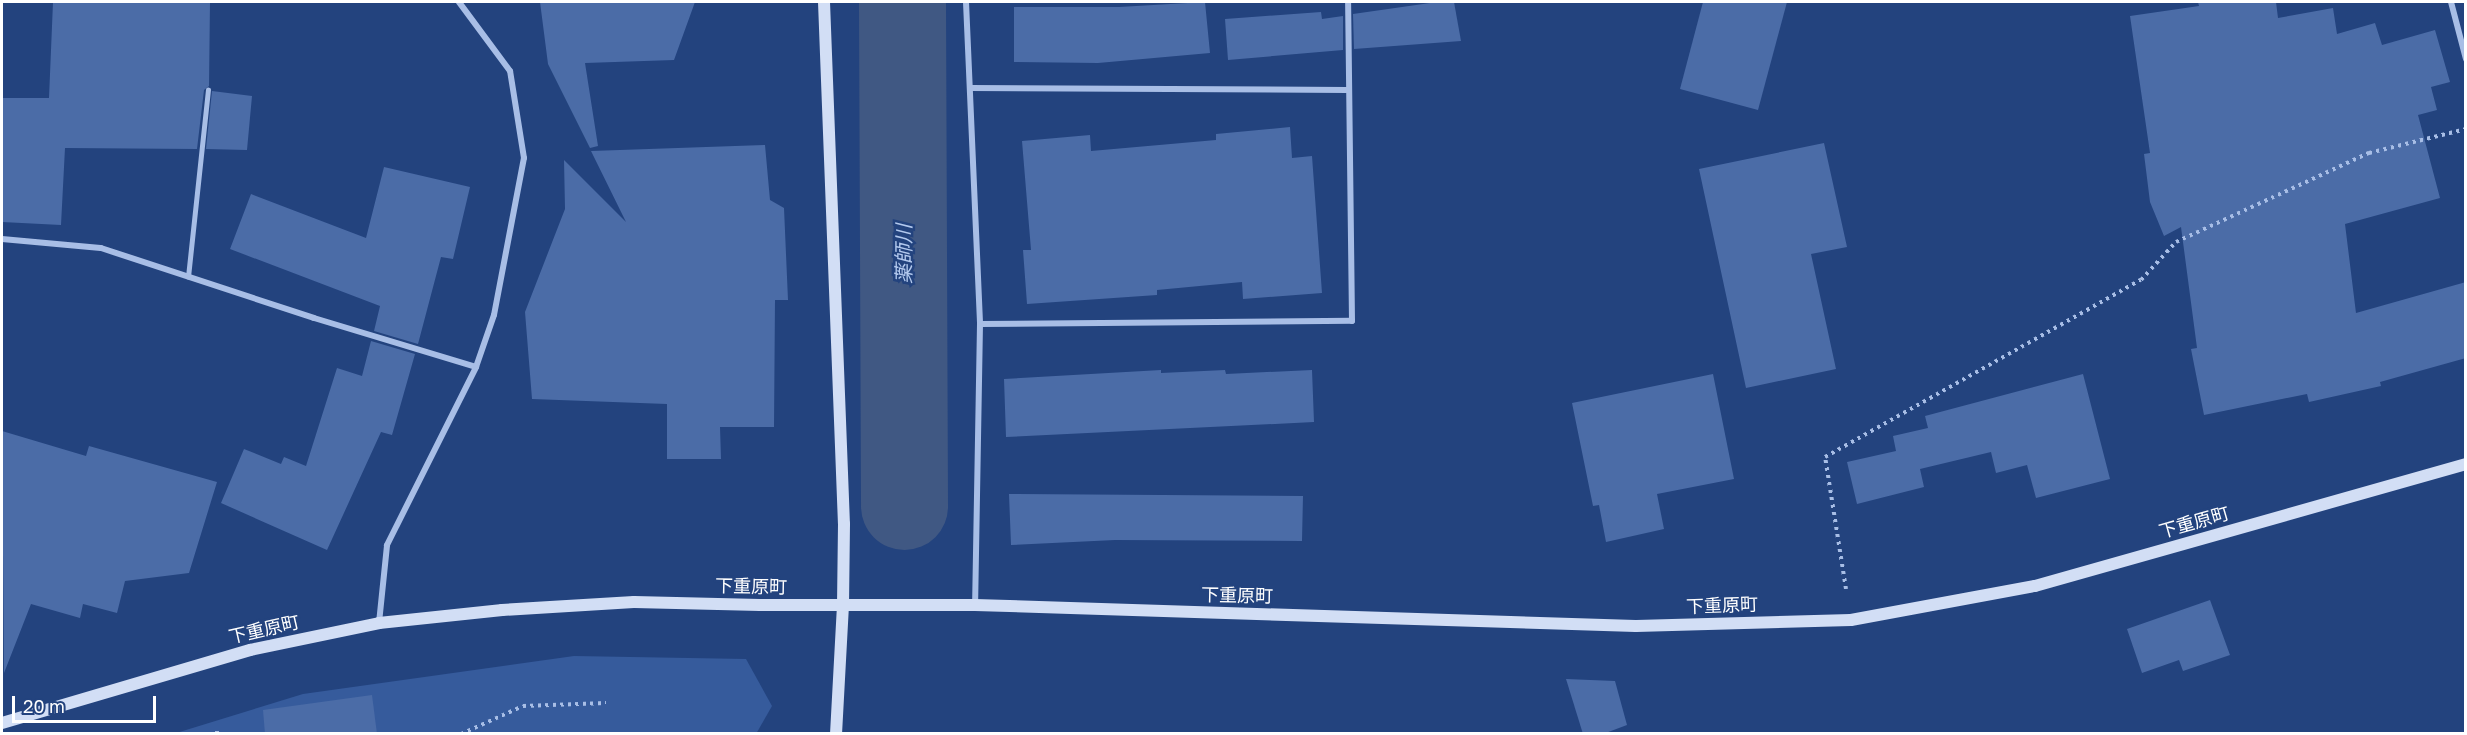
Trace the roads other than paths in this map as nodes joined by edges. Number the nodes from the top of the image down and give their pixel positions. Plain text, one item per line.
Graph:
1 (459, 2) edge
2 (824, 2) edge
3 (966, 2) edge
4 (1348, 2) edge
5 (2451, 2) edge
6 (2466, 59) edge
7 (970, 88) junction
8 (208, 90) dead end
9 (1347, 90) junction
10 (2, 239) edge
11 (188, 277) junction
12 (980, 324) junction
13 (476, 367) junction
14 (2466, 464) edge
15 (843, 605) junction
16 (975, 605) junction
17 (379, 623) junction
18 (2, 723) edge
19 (836, 734) edge

1 - 13 street
2 - 15 street
3 - 7 street
4 - 9 street
5 - 6 street
7 - 9 street
7 - 12 street
8 - 11 lane
9 - 12 street
10 - 11 street
11 - 13 street
12 - 16 street
13 - 17 street
14 - 16 street, 下重原町
15 - 16 street, 下重原町
15 - 17 street, 下重原町
15 - 19 street
17 - 18 street, 下重原町

